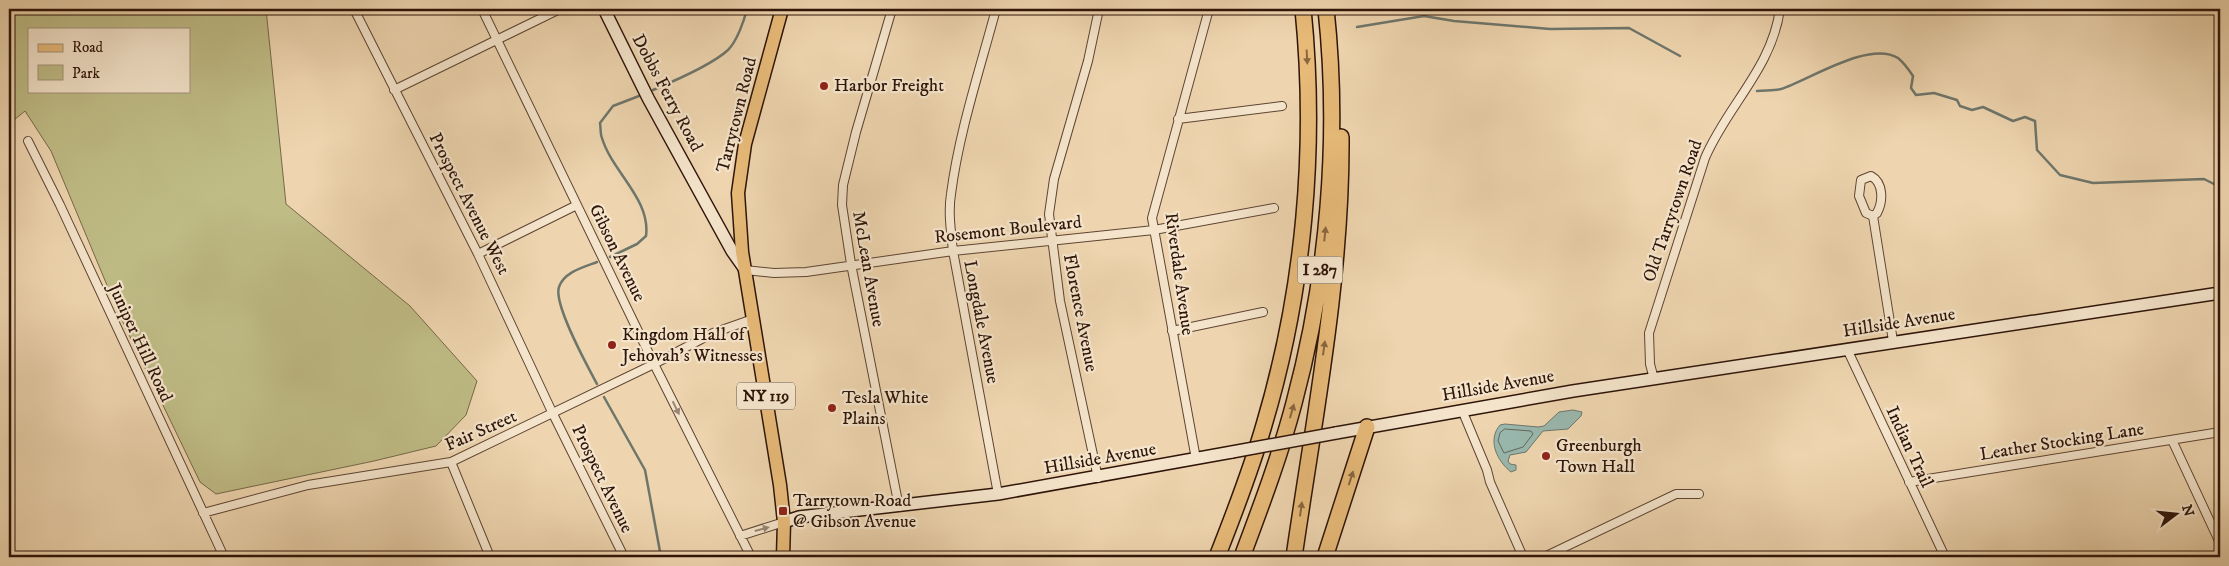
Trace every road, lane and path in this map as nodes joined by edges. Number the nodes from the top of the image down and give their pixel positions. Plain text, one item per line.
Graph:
1 (354, 9) edge
2 (482, 9) edge
3 (560, 9) edge
4 (604, 9) edge
5 (782, 9) edge
6 (892, 9) edge
7 (996, 9) edge
8 (1100, 9) edge
9 (1209, 9) edge
10 (1303, 9) edge
11 (1327, 9) edge
12 (1780, 9) edge
13 (497, 40) junction
14 (394, 90) junction
15 (1282, 106) dead end
16 (1178, 119) junction
17 (28, 141) dead end
18 (577, 205) junction
19 (1274, 208) dead end
20 (1873, 216) junction
21 (1154, 230) junction
22 (1051, 239) junction
23 (953, 251) junction
24 (478, 254) junction
25 (851, 264) junction
26 (745, 270) junction
27 (2220, 293) edge
28 (1263, 312) dead end
29 (753, 319) junction
30 (1172, 331) junction
31 (1893, 341) junction
32 (1847, 349) junction
33 (654, 364) junction
34 (1654, 379) junction
35 (1462, 410) junction
36 (553, 414) junction
37 (1367, 427) junction
38 (2220, 432) edge
39 (2172, 440) junction
40 (1196, 459) junction
41 (451, 462) junction
42 (1098, 478) junction
43 (1909, 482) junction
44 (1244, 486) junction
45 (998, 494) junction
46 (1700, 494) dead end
47 (899, 507) junction
48 (203, 513) junction
49 (784, 522) junction
50 (740, 536) junction
51 (2220, 543) edge
52 (224, 557) edge
53 (490, 557) edge
54 (624, 557) edge
55 (751, 557) edge
56 (783, 557) edge
57 (1209, 557) edge
58 (1217, 557) edge
59 (1242, 557) edge
60 (1294, 557) edge
61 (1325, 557) edge
62 (1523, 557) edge
63 (1544, 557) edge
64 (1945, 557) edge

1 - 14 street, Prospect Avenue West
2 - 13 street, Gibson Avenue
3 - 13 street
4 - 26 main road, Dobbs Ferry Road
5 - 26 main road, Tarrytown Road / NY 119
6 - 25 street, McLean Avenue
7 - 23 street, Longdale Avenue
8 - 22 street, Florence Avenue
9 - 16 street, Riverdale Avenue
10 -> 44 highway, I 287
59 -> 11 highway, I 287
60 -> 11 highway
12 - 34 street, Old Tarrytown Road
13 - 14 street
13 - 18 street, Gibson Avenue
14 - 24 street, Prospect Avenue West
15 - 16 street
16 - 21 street, Riverdale Avenue
17 - 48 street, Juniper Hill Road
18 - 24 street
18 - 33 street, Gibson Avenue
19 - 21 street, Rosemont Boulevard
20 - 20 street
20 - 31 street
21 - 22 street, Rosemont Boulevard
21 - 30 street, Riverdale Avenue
22 - 23 street, Rosemont Boulevard
22 - 42 street, Florence Avenue
23 - 25 street, Rosemont Boulevard
23 - 45 street, Longdale Avenue
24 - 36 street, Prospect Avenue West
25 - 26 street, Rosemont Boulevard
25 - 47 street, McLean Avenue
26 - 29 main road, Tarrytown Road / NY 119
27 - 31 main road, Hillside Avenue
28 - 30 street
29 - 33 street, Fair Street
29 - 49 main road, Tarrytown Road / NY 119
30 - 40 street, Riverdale Avenue
31 - 32 main road, Hillside Avenue
32 - 34 main road, Hillside Avenue
32 - 43 street, Indian Trail
33 - 36 street, Fair Street
33 -> 50 street, Gibson Avenue
34 - 35 main road, Hillside Avenue
35 - 37 main road, Hillside Avenue
35 - 62 street
36 - 41 street, Fair Street
36 - 54 street, Prospect Avenue
37 - 40 main road, Hillside Avenue, bridge
61 -> 37 highway
38 - 39 street, Leather Stocking Lane
39 - 43 street, Leather Stocking Lane
39 - 51 street
40 - 42 main road, Hillside Avenue
41 - 48 street, Fair Street
41 - 53 street
42 - 45 main road, Hillside Avenue
43 - 64 street, Indian Trail
44 - 57 highway
44 - 58 highway, I 287
45 - 47 main road, Hillside Avenue
46 - 63 street
47 - 49 main road, Hillside Avenue
48 - 52 street, Juniper Hill Road
50 -> 49 street
49 - 56 main road, Tarrytown Road
50 - 55 street, Gibson Avenue

